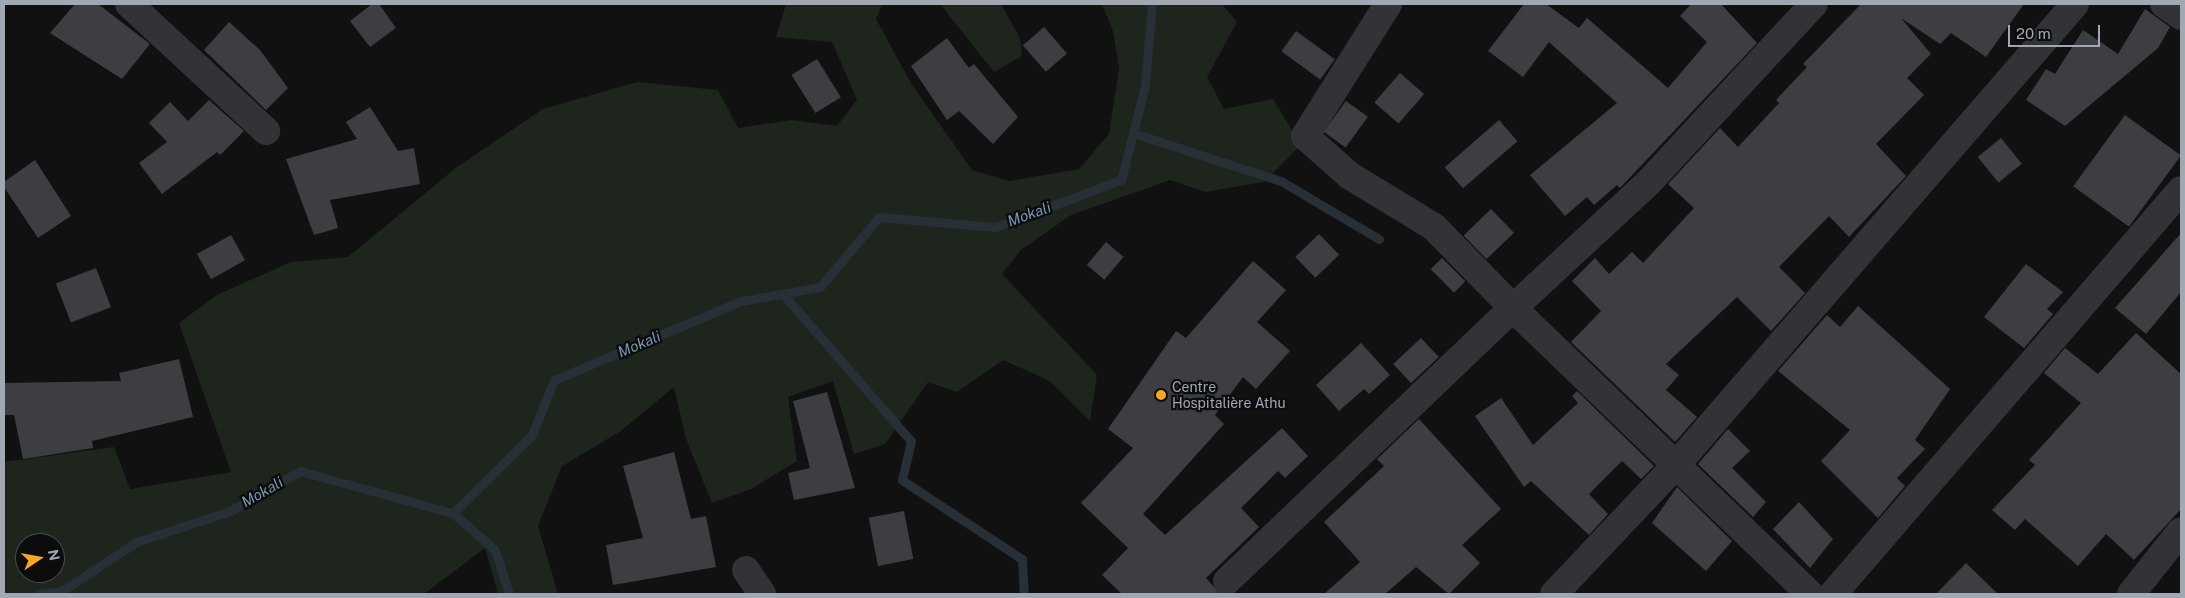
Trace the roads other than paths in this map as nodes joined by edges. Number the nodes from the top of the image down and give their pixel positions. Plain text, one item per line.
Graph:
1 (129, 4) edge
2 (1388, 4) edge
3 (1814, 4) edge
4 (2075, 4) edge
5 (2164, 4) edge
6 (2181, 16) edge
7 (266, 131) dead end
8 (2181, 190) edge
9 (1513, 308) junction
10 (1677, 464) junction
11 (2181, 531) edge
12 (746, 570) dead end
13 (1227, 581) dead end
14 (762, 594) edge
15 (1554, 594) edge
16 (1810, 594) edge
17 (1833, 594) edge
18 (2131, 594) edge

1 - 7 street
2 - 9 street
3 - 9 street
4 - 10 street
5 - 6 street
8 - 17 street
9 - 10 street
9 - 13 street
10 - 15 street
10 - 16 street
11 - 18 street
12 - 14 street

